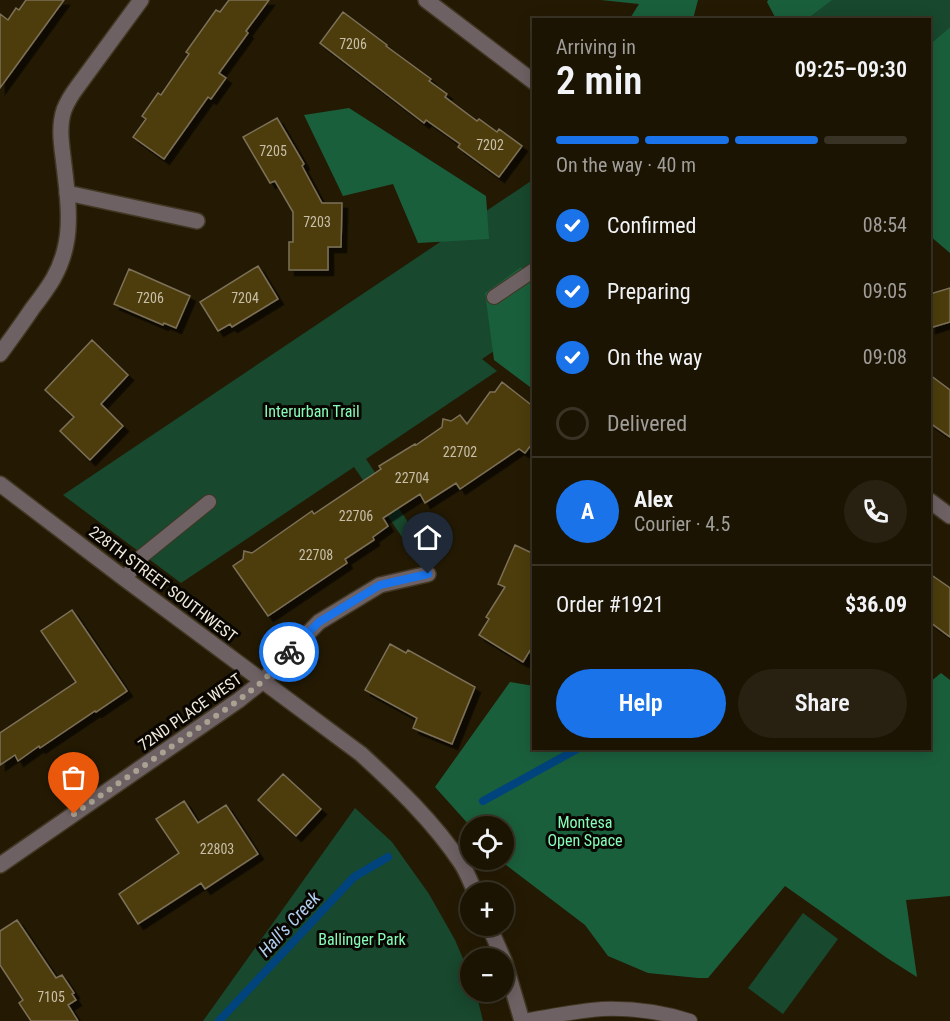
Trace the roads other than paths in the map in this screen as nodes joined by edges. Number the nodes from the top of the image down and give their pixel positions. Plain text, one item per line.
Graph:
1 (141, 0) edge
2 (426, 0) edge
3 (532, 80) edge
4 (67, 193) junction
5 (197, 221) dead end
6 (532, 271) edge
7 (494, 297) dead end
8 (0, 354) edge
9 (0, 484) edge
10 (209, 502) dead end
11 (931, 502) edge
12 (950, 516) edge
13 (428, 574) dead end
14 (125, 579) junction
15 (263, 681) junction
16 (0, 865) edge
17 (470, 882) edge
18 (514, 993) edge
19 (522, 1021) edge
20 (690, 1021) edge

1 - 4 street
2 - 3 street
4 - 5 street
4 - 8 street
6 - 7 lane
9 - 14 street, 228TH STREET SOUTHWEST
10 - 14 lane
11 - 12 street
13 - 15 street, 72ND PLACE WEST
14 - 15 street, 228TH STREET SOUTHWEST
15 - 16 street, 72ND PLACE WEST
15 - 17 street, 228TH STREET SOUTHWEST
18 - 19 street
19 - 20 lane

